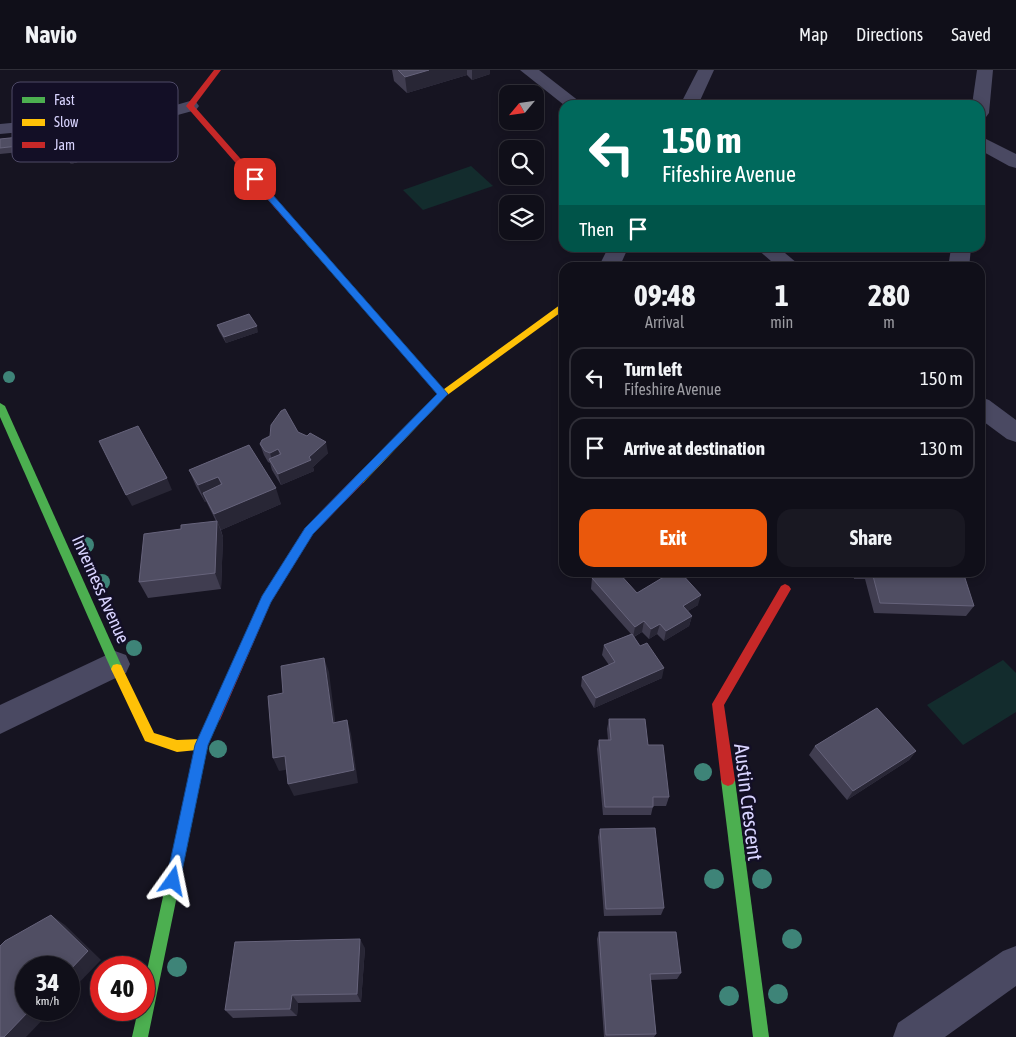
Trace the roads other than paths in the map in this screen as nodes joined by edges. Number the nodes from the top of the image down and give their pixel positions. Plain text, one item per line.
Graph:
1 (218, 70) edge
2 (528, 70) edge
3 (706, 70) edge
4 (985, 70) edge
5 (568, 100) edge
6 (691, 100) edge
7 (982, 100) edge
8 (190, 106) junction
9 (178, 109) edge
10 (985, 145) edge
11 (1016, 162) edge
12 (771, 252) edge
13 (785, 262) edge
14 (559, 309) edge
15 (443, 394) junction
16 (0, 406) edge
17 (985, 410) edge
18 (1016, 433) edge
19 (785, 589) dead end
20 (115, 664) junction
21 (0, 720) edge
22 (202, 745) junction
23 (1016, 964) edge
24 (140, 1037) edge
25 (761, 1037) edge
26 (912, 1037) edge

1 - 8 street
2 - 5 street
3 - 6 street
4 - 7 street
8 - 9 street
8 - 15 street
10 - 11 street
12 - 13 street
14 - 15 street
15 - 22 street
16 - 20 street, Inverness Avenue
17 - 18 street
19 - 25 street, Austin Crescent
20 - 21 street
20 - 22 street, Inverness Avenue
22 - 24 street
23 - 26 street

